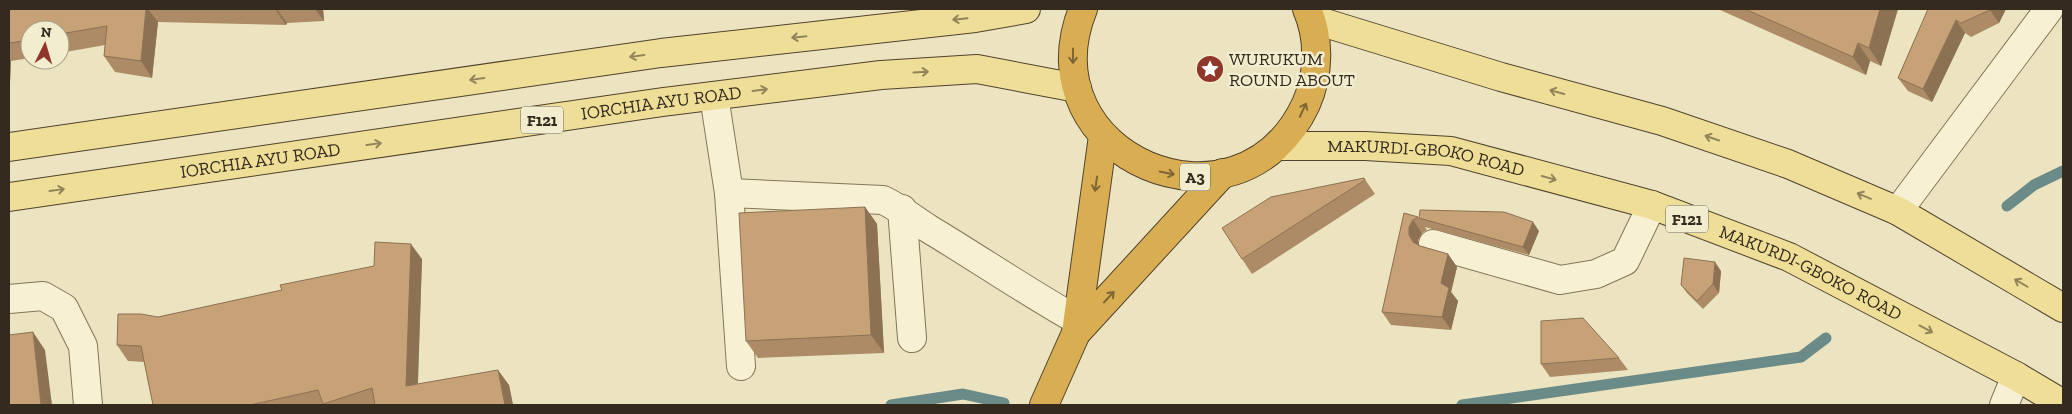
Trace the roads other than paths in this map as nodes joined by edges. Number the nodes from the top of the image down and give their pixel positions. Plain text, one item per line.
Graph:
1 (1026, 9) edge
2 (1083, 9) edge
3 (2049, 9) edge
4 (1310, 14) edge
5 (1077, 88) junction
6 (714, 96) junction
7 (1103, 136) junction
8 (1277, 146) junction
9 (9, 147) edge
10 (1223, 174) junction
11 (729, 193) junction
12 (9, 197) edge
13 (1652, 205) junction
14 (902, 209) junction
15 (1898, 211) junction
16 (1433, 244) dead end
17 (9, 299) edge
18 (2063, 308) edge
19 (1076, 326) junction
20 (912, 338) dead end
21 (740, 366) dead end
22 (2016, 376) junction
23 (2063, 404) edge
24 (88, 405) edge
25 (1044, 405) edge
26 (2004, 405) edge

1 -> 9 main road
2 -> 5 highway, A3
3 - 15 street
8 -> 4 highway, A3
15 -> 4 main road
6 -> 5 main road, IORCHIA AYU ROAD / F121
5 - 7 highway, A3
6 - 11 street
12 -> 6 main road, IORCHIA AYU ROAD / F121
7 -> 10 highway, A3
7 -> 19 highway, A3
8 - 10 highway, A3
8 -> 13 main road, MAKURDI-GBOKO ROAD / F121
19 -> 10 highway, A3
11 - 14 street
11 - 21 street
13 - 16 street
13 -> 22 main road, MAKURDI-GBOKO ROAD / F121
14 - 19 street
14 - 20 street
18 -> 15 main road
17 - 24 street
19 - 25 highway, A3
22 - 23 main road, MAKURDI-GBOKO ROAD / F121
22 - 26 street

